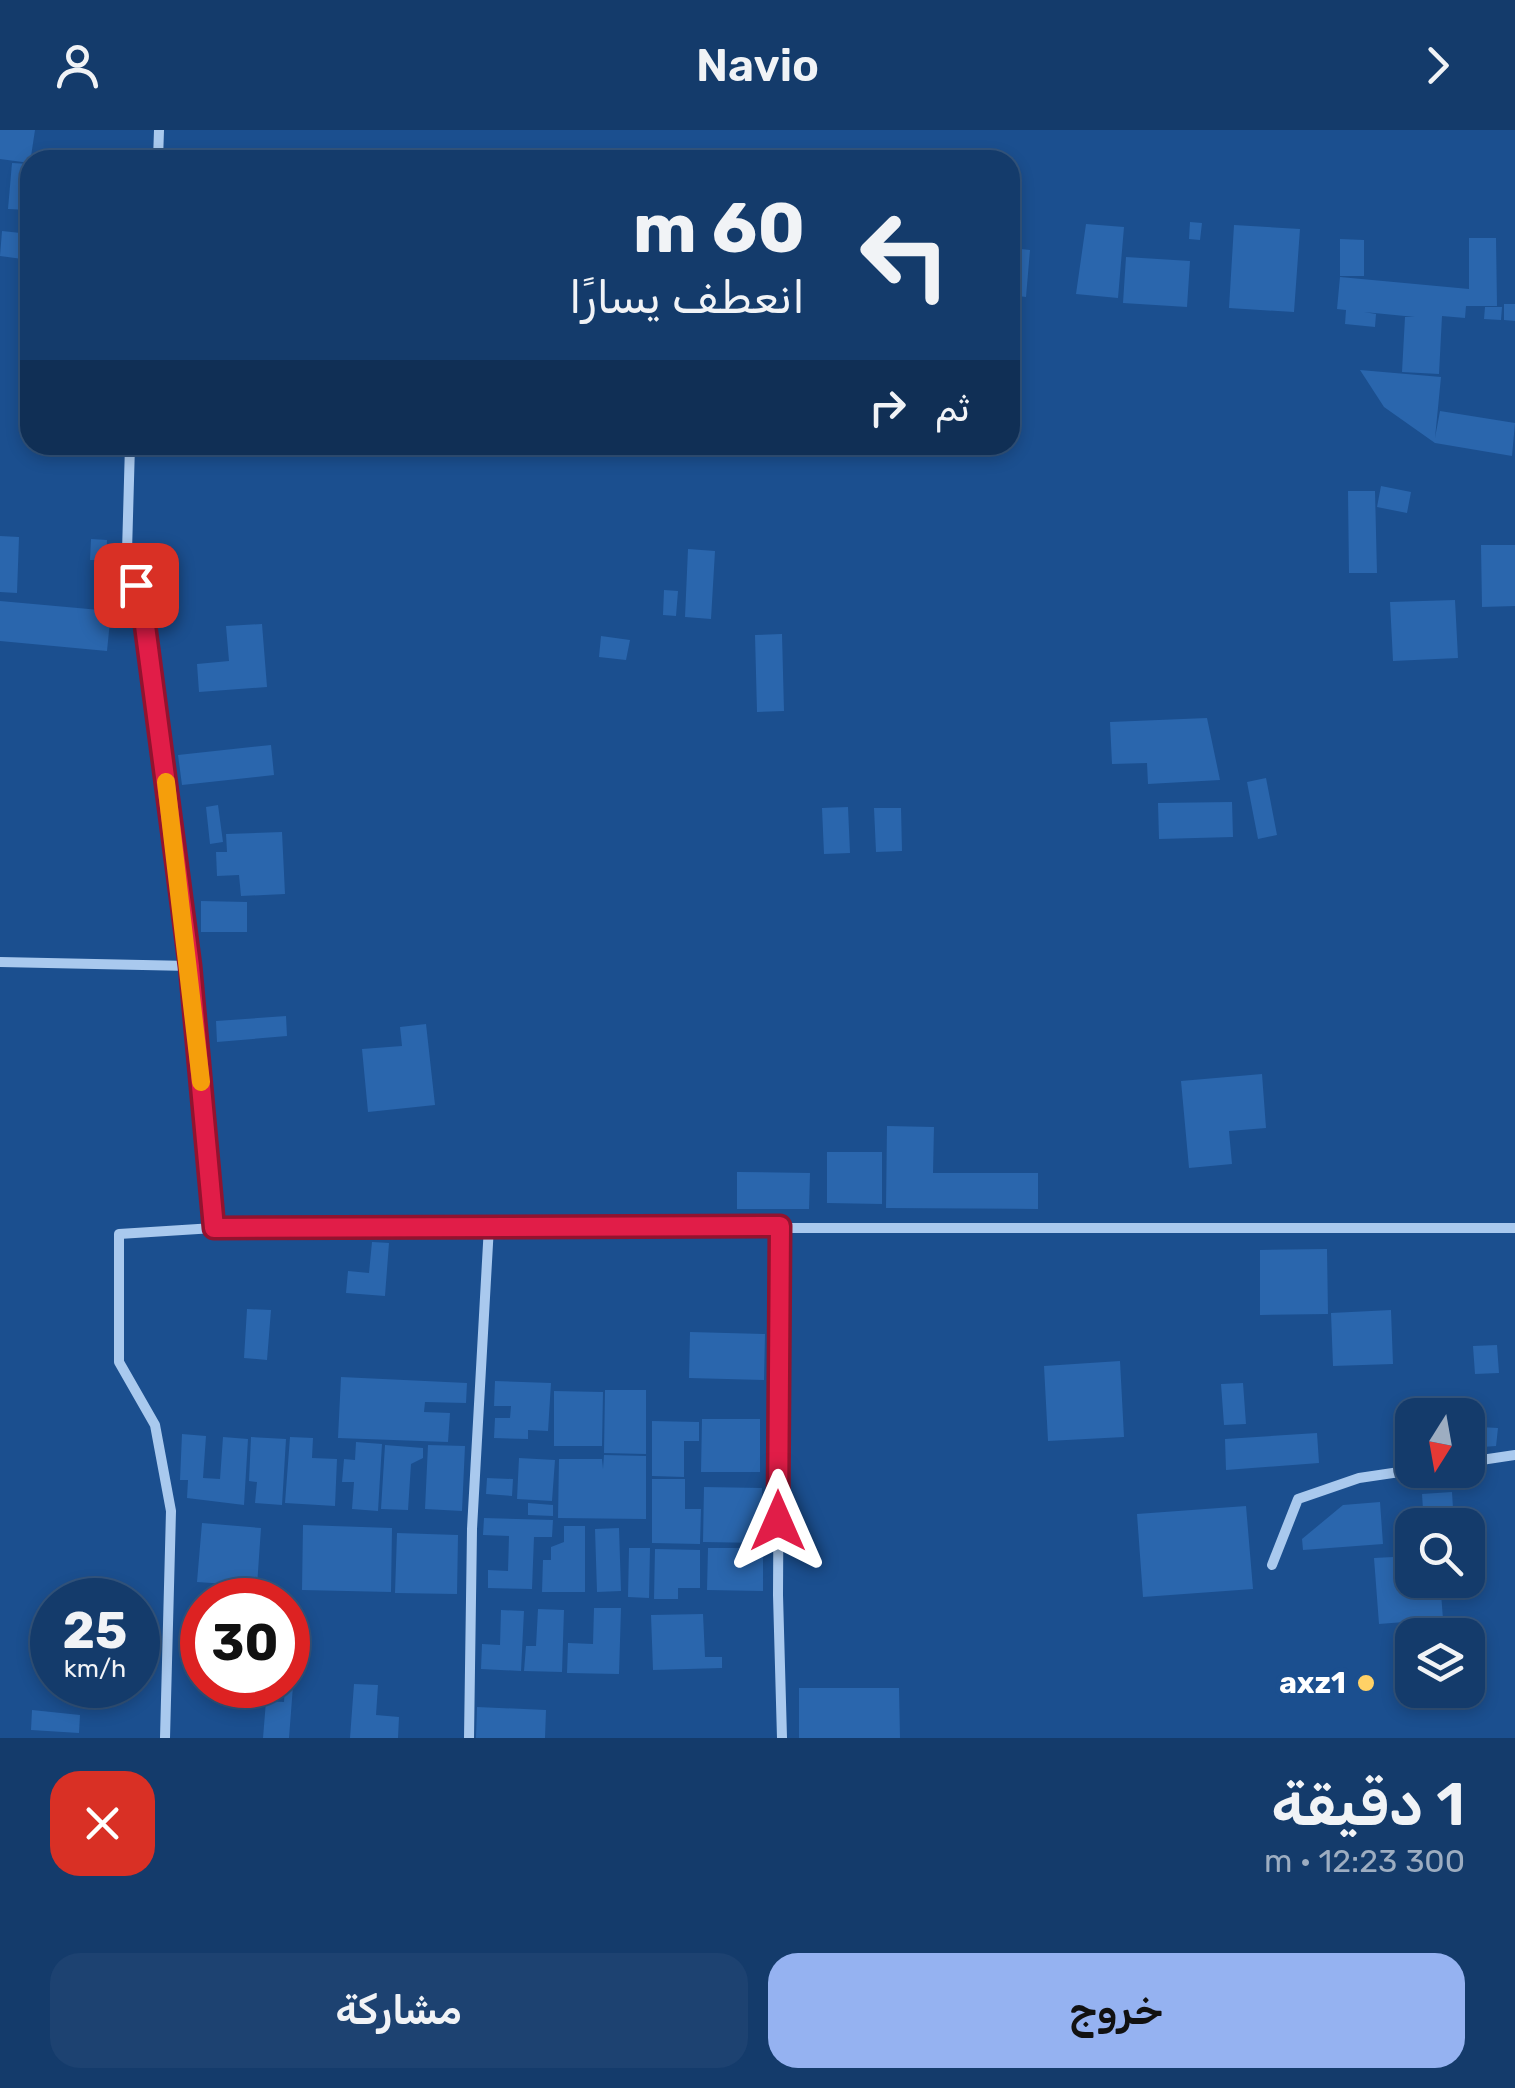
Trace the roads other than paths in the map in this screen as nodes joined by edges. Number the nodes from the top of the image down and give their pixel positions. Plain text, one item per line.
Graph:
1 (129, 455) edge
2 (0, 962) edge
3 (190, 966) junction
4 (489, 1226) junction
5 (780, 1226) junction
6 (214, 1228) junction
7 (1515, 1228) edge
8 (1515, 1455) edge
9 (1485, 1459) edge
10 (1395, 1473) edge
11 (1272, 1565) dead end
12 (165, 1738) edge
13 (470, 1738) edge
14 (782, 1738) edge

1 - 3 street
2 - 3 street
3 - 6 street
4 - 5 street
4 - 6 street
4 - 13 street
5 - 7 street
5 - 14 street
6 - 12 street
8 - 9 street
10 - 11 street

